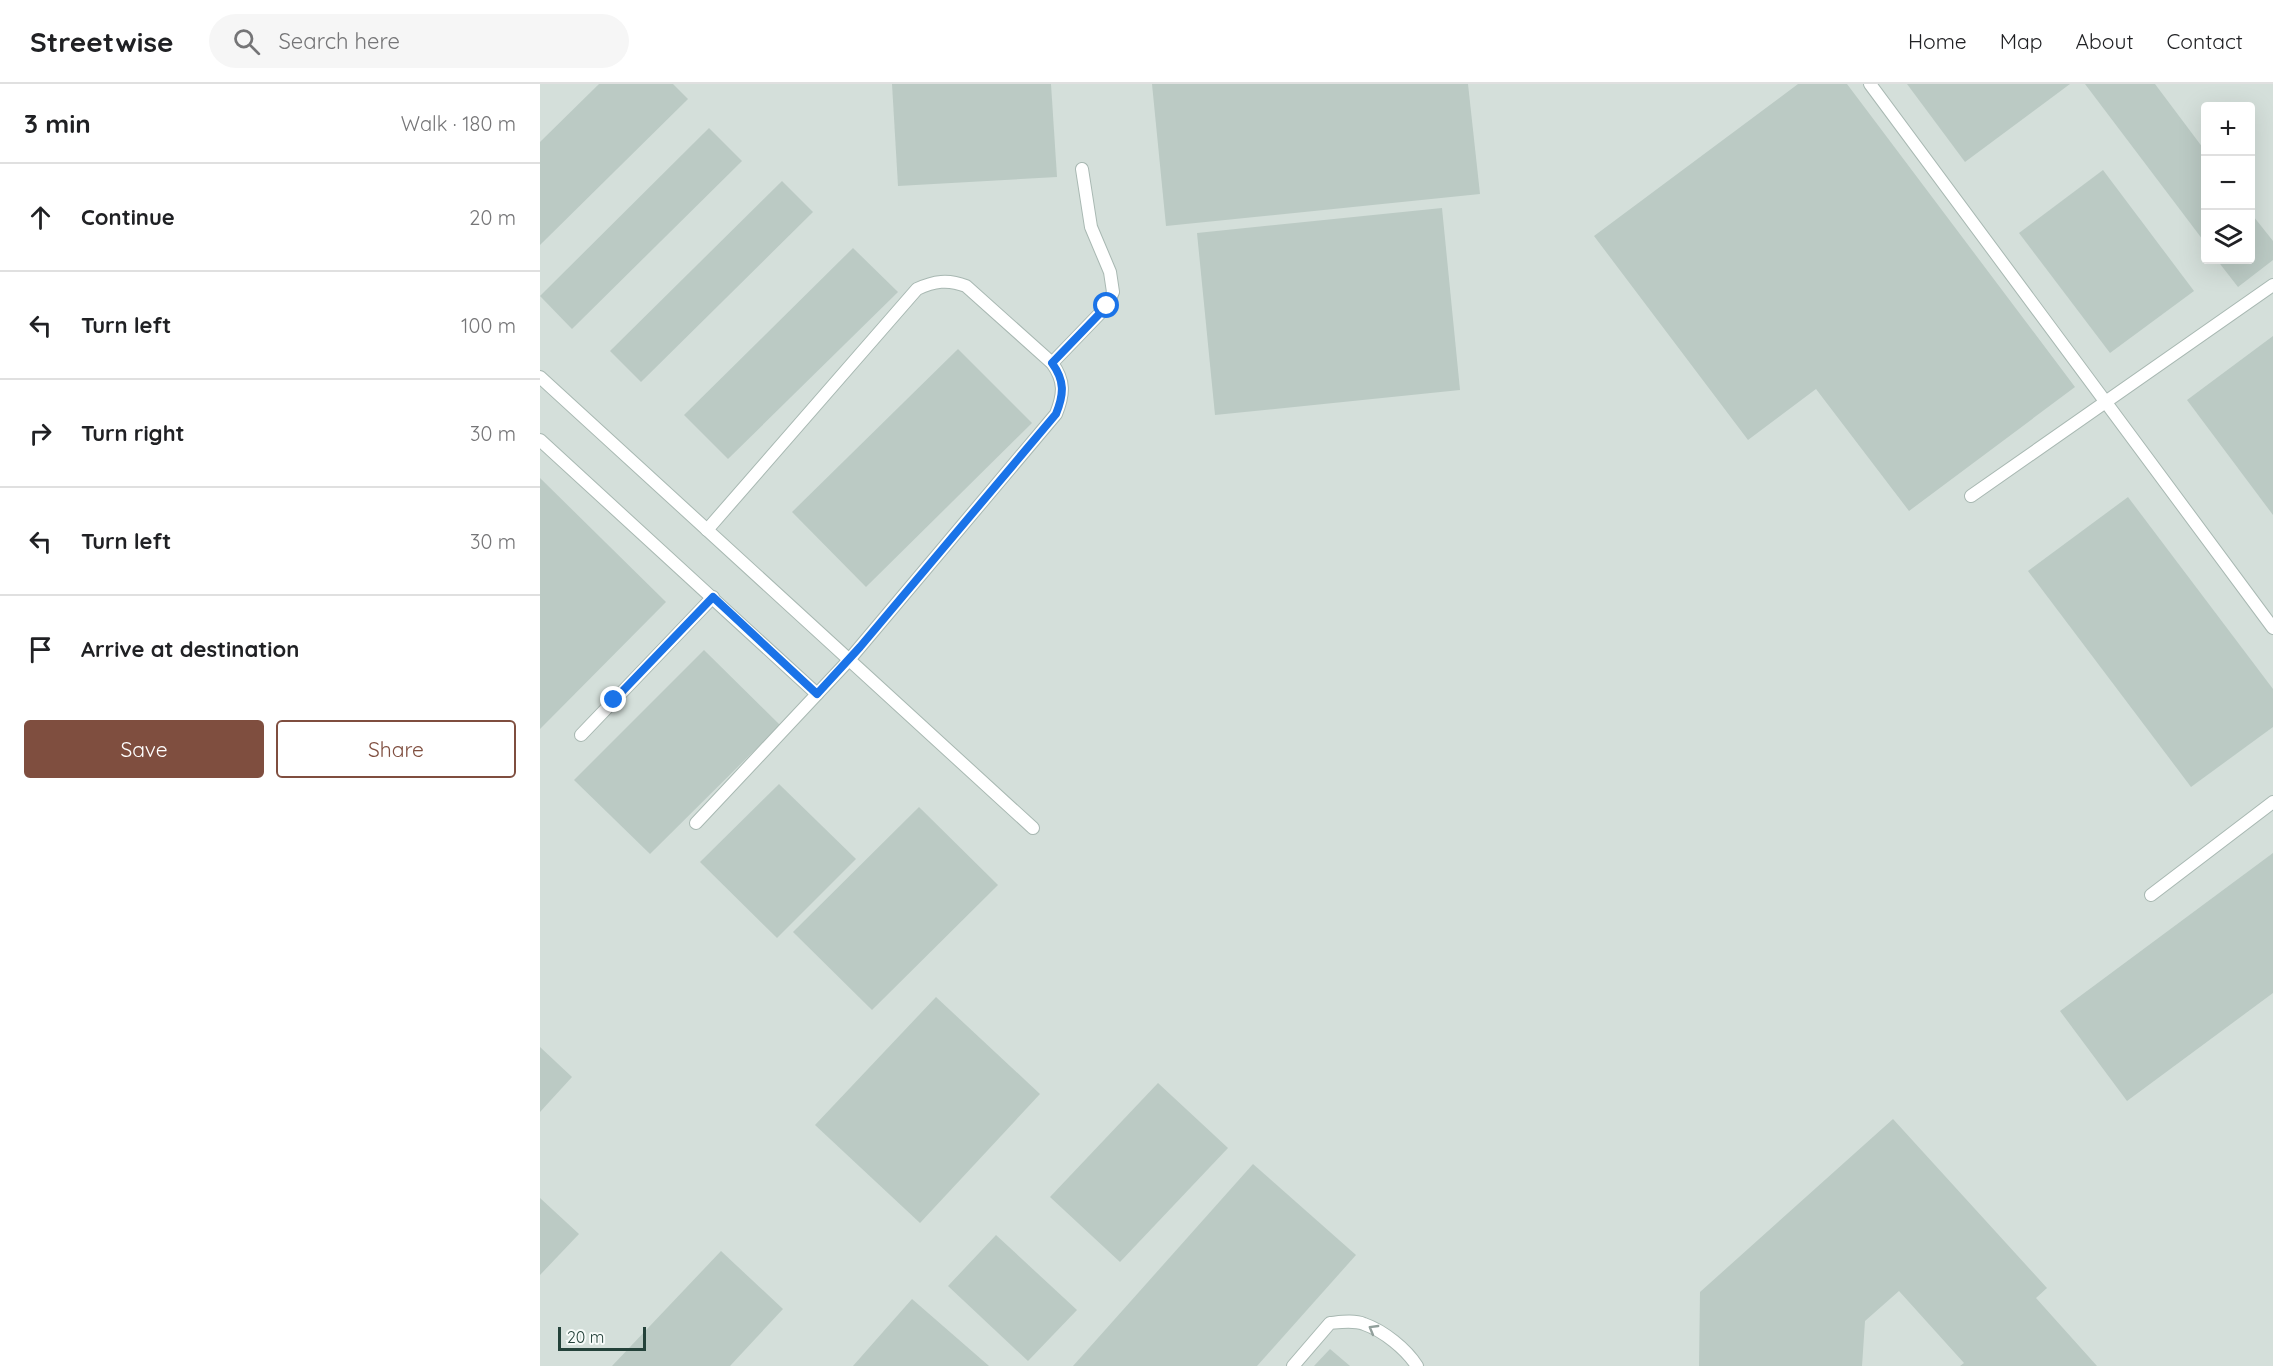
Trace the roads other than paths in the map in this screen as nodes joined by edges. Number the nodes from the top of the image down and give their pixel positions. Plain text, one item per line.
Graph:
1 (1870, 84) edge
2 (1082, 169) dead end
3 (2273, 285) edge
4 (1052, 363) junction
5 (540, 377) edge
6 (2106, 402) junction
7 (540, 440) edge
8 (1971, 496) dead end
9 (707, 530) junction
10 (713, 597) junction
11 (2273, 628) edge
12 (849, 660) junction
13 (817, 694) junction
14 (581, 735) dead end
15 (2273, 802) edge
16 (696, 824) dead end
17 (1033, 828) dead end
18 (2151, 895) dead end
19 (1293, 1366) edge
20 (1417, 1366) edge

1 - 6 lane
2 - 4 lane
3 - 6 lane
4 - 9 lane
4 - 12 lane
5 - 9 lane
6 - 8 lane
6 - 11 lane
7 - 10 lane
9 - 12 lane
10 - 13 lane
10 - 14 lane
12 - 13 lane
12 - 17 lane
13 - 16 lane
15 - 18 lane
20 -> 19 lane

